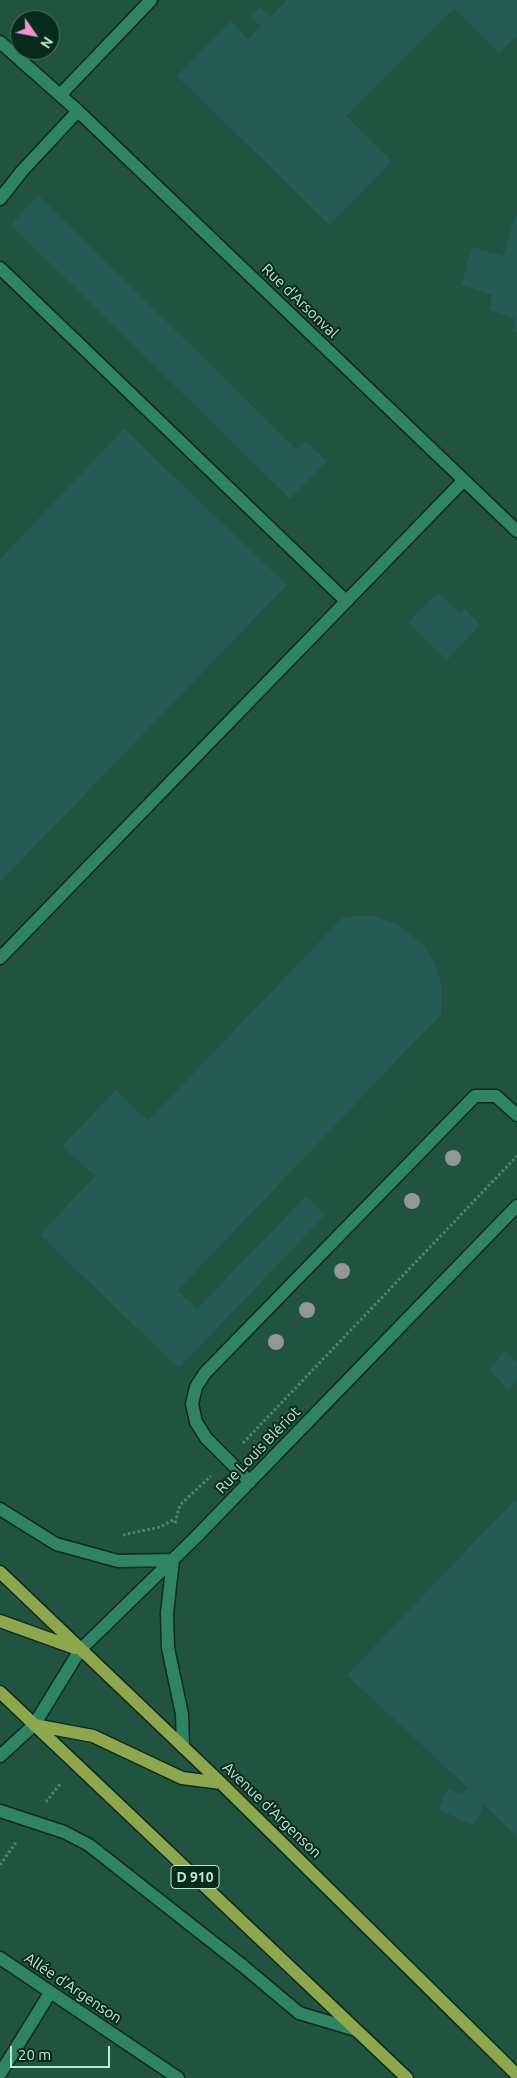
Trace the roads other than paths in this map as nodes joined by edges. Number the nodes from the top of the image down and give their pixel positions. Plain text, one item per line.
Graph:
1 (151, 0) edge
2 (0, 42) edge
3 (60, 94) junction
4 (78, 111) junction
5 (0, 199) edge
6 (0, 268) edge
7 (464, 480) junction
8 (517, 531) edge
9 (346, 601) junction
10 (0, 958) edge
11 (517, 1115) edge
12 (517, 1206) edge
13 (250, 1482) junction
14 (0, 1509) edge
15 (172, 1560) junction
16 (0, 1572) edge
17 (0, 1621) edge
18 (80, 1650) junction
19 (0, 1692) edge
20 (34, 1725) junction
21 (183, 1747) junction
22 (0, 1756) edge
23 (221, 1783) junction
24 (0, 1811) edge
25 (0, 1958) edge
26 (50, 1993) junction
27 (356, 2030) junction
28 (0, 2074) edge
29 (517, 2075) edge
30 (178, 2078) edge
31 (407, 2078) edge

1 - 3 street
2 - 3 street, Rue d'Arsonval
3 - 4 street, Rue d'Arsonval
4 - 5 street
4 - 7 street, Rue d'Arsonval
6 - 9 street
7 - 8 street, Rue d'Arsonval
7 - 9 street
9 - 10 street
11 - 13 street
12 - 13 street, Rue Louis Blériot
13 - 15 street, Rue Louis Blériot
14 - 15 street
15 - 18 street, Rue Louis Blériot
15 - 21 street
16 - 18 main road, Avenue d'Argenson
17 - 18 main road
18 - 20 street, Rue Louis Blériot
18 - 21 main road, Avenue d'Argenson
19 - 20 main road, D 910
20 - 22 street, Rue Louis Blériot
20 - 23 main road
20 - 27 main road, D 910
21 - 23 main road, Avenue d'Argenson
23 - 29 main road, Avenue d'Argenson
24 - 27 street
25 - 26 street, Allée d’Argenson
26 - 28 street
26 - 30 street, Allée d’Argenson
27 - 31 main road, D 910

